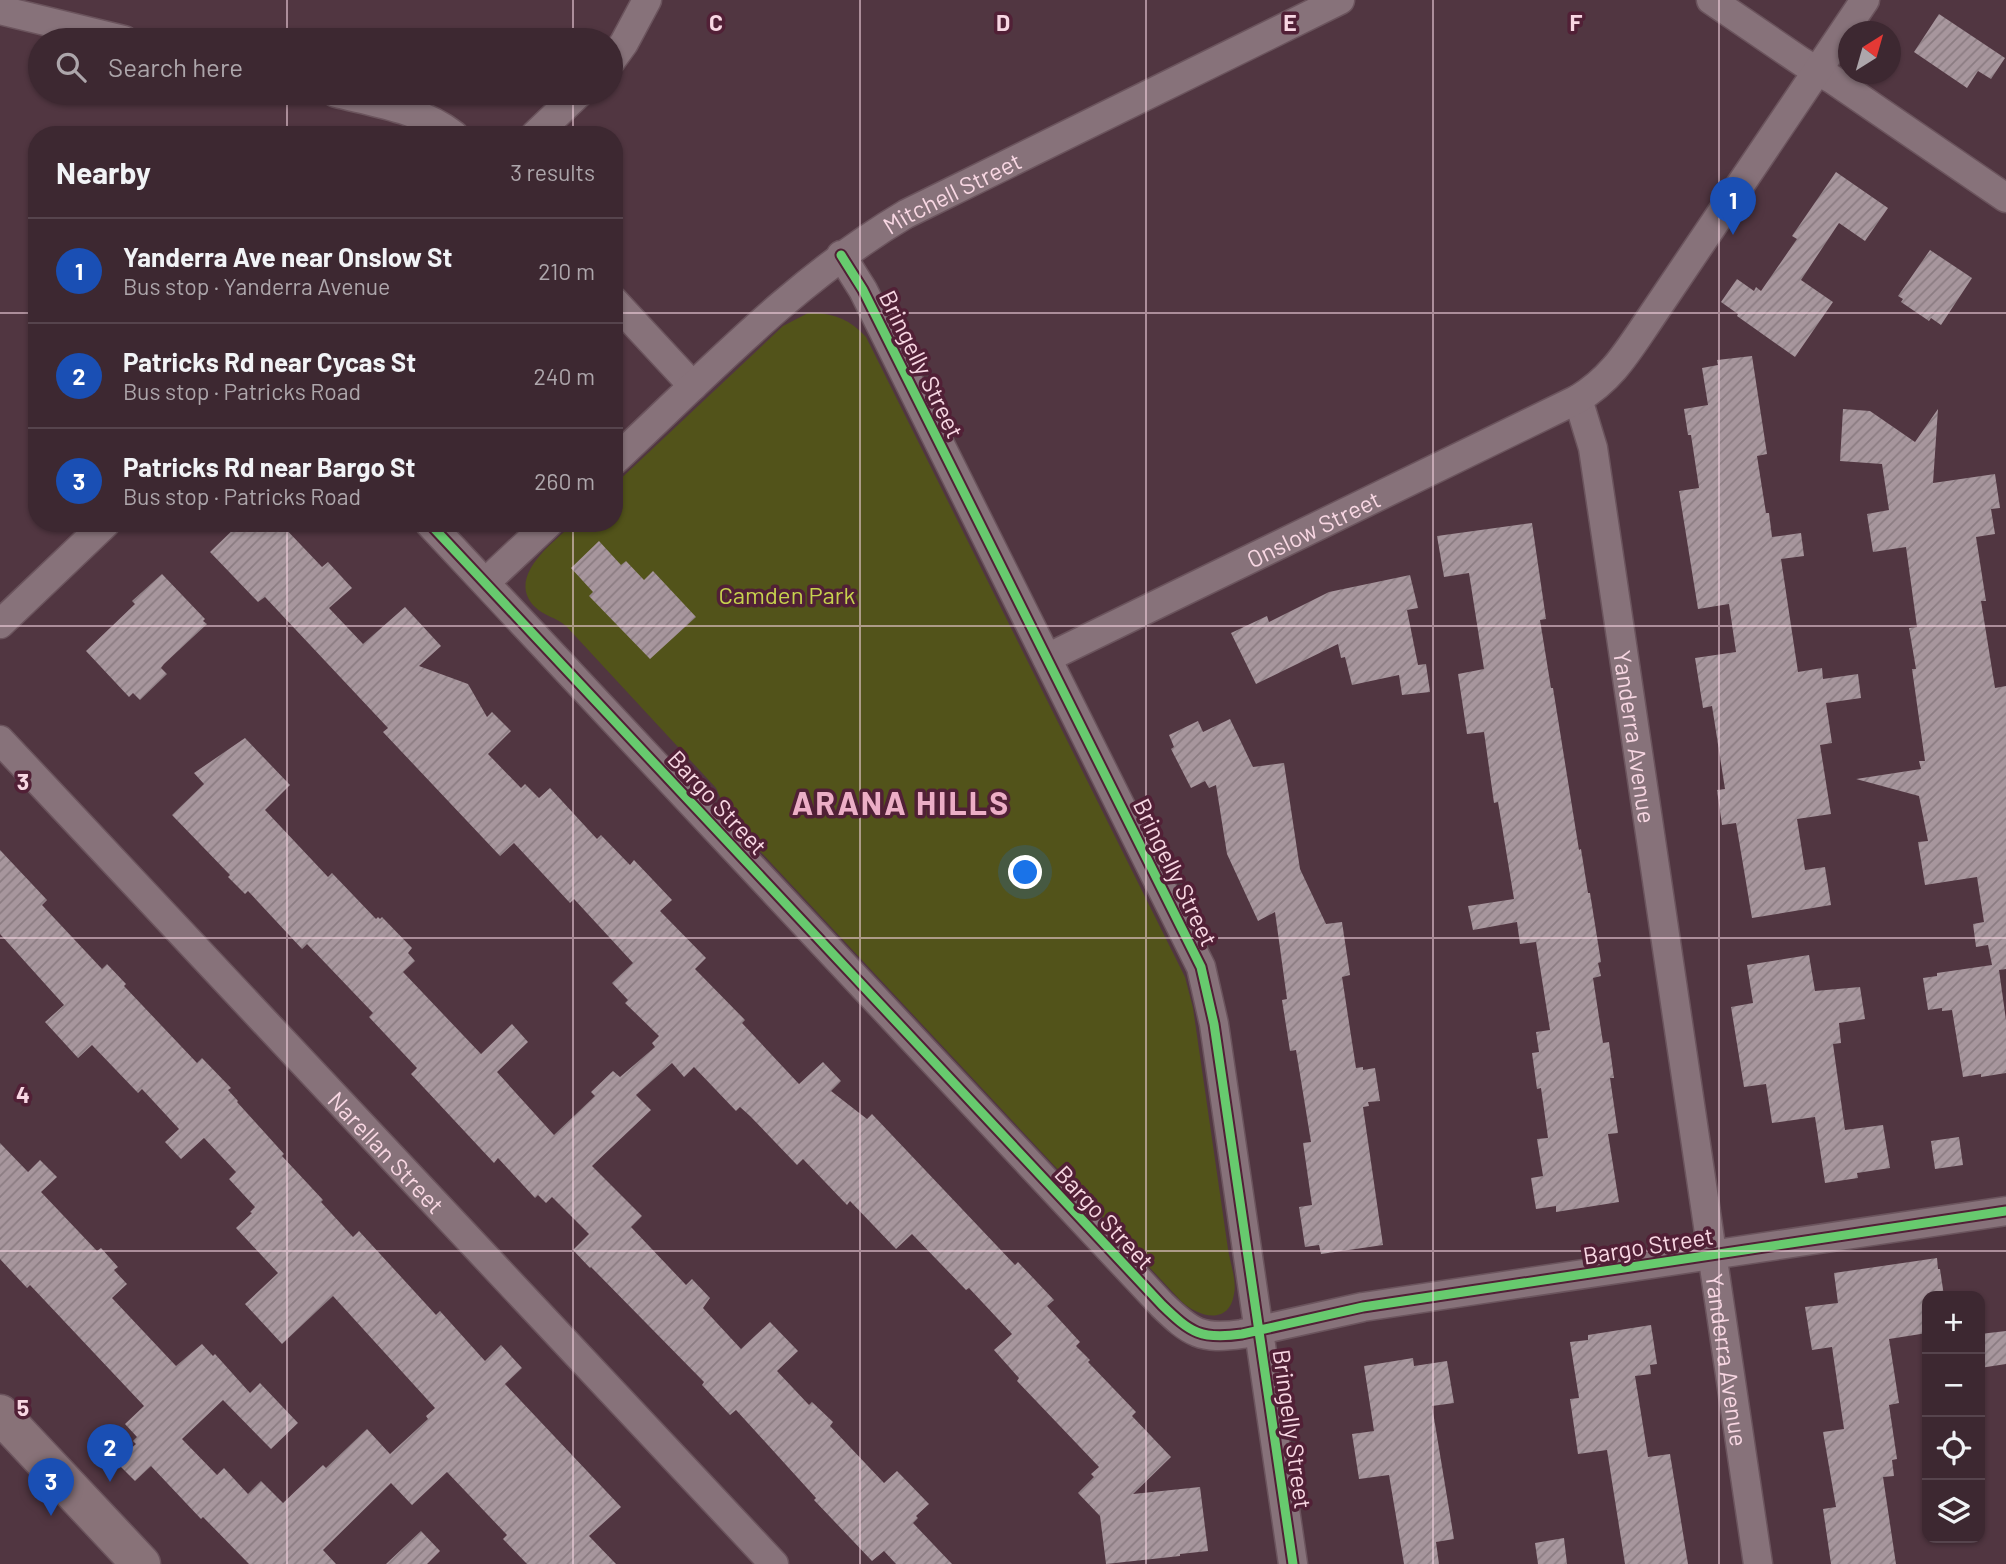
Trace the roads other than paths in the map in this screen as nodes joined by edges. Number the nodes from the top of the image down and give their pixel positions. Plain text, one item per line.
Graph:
1 (647, 0) edge
2 (1340, 0) edge
3 (1711, 0) edge
4 (1865, 0) edge
5 (0, 10) edge
6 (74, 28) edge
7 (623, 44) edge
8 (1817, 71) junction
9 (381, 105) edge
10 (566, 105) edge
11 (443, 126) edge
12 (544, 126) edge
13 (2006, 198) edge
14 (841, 255) junction
15 (623, 311) edge
16 (693, 386) junction
17 (1578, 399) junction
18 (623, 452) edge
19 (97, 532) edge
20 (438, 532) edge
21 (539, 532) edge
22 (486, 582) junction
23 (0, 624) edge
24 (1047, 658) junction
25 (0, 740) edge
26 (2006, 1211) edge
27 (1712, 1255) junction
28 (1259, 1330) junction
29 (0, 1414) edge
30 (141, 1564) edge
31 (774, 1564) edge
32 (1293, 1564) edge
33 (1758, 1564) edge

1 - 7 street
2 - 14 street, Mitchell Street
3 - 8 street
4 - 8 street
5 - 6 street
8 - 13 street
8 - 17 street
9 - 11 street
10 - 12 street
14 - 16 street, Mitchell Street
14 - 24 street, Bringelly Street
15 - 16 street
16 - 18 street, Mitchell Street
17 - 24 street, Onslow Street
17 - 27 street, Yanderra Avenue
19 - 23 street
20 - 22 street, Bargo Street
21 - 22 street
22 - 28 street, Bargo Street
24 - 28 street, Bringelly Street
25 - 31 street, Narellan Street
26 - 27 street, Bargo Street
27 - 28 street, Bargo Street
27 - 33 street, Yanderra Avenue
28 - 32 street, Bringelly Street
29 - 30 main road

